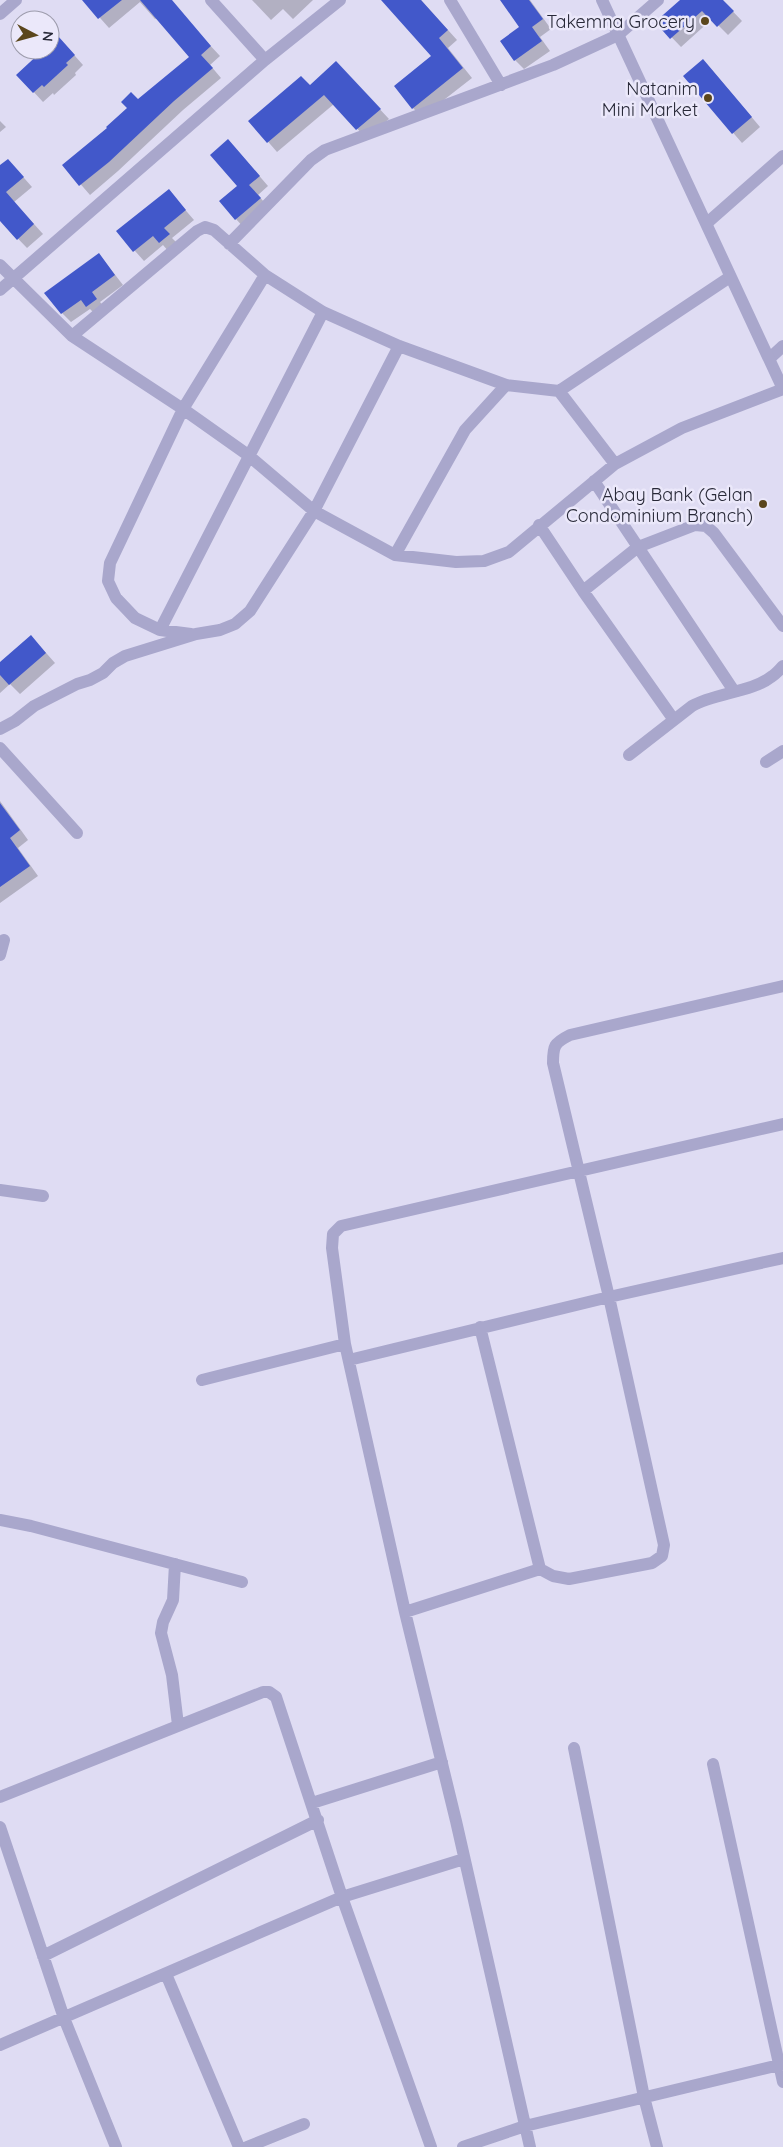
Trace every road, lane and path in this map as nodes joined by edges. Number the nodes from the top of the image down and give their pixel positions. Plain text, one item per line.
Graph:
1 (16, 0) edge
2 (211, 0) edge
3 (340, 0) edge
4 (450, 0) edge
5 (602, 0) edge
6 (658, 0) edge
7 (0, 14) edge
8 (618, 35) junction
9 (265, 60) junction
10 (501, 84) junction
11 (783, 156) edge
12 (707, 223) junction
13 (229, 244) junction
14 (0, 265) edge
15 (265, 275) junction
16 (730, 277) junction
17 (12, 279) junction
18 (0, 290) edge
19 (324, 312) junction
20 (72, 336) junction
21 (399, 346) junction
22 (783, 346) edge
23 (770, 358) junction
24 (506, 385) junction
25 (783, 389) edge
26 (559, 391) junction
27 (183, 409) junction
28 (248, 455) junction
29 (615, 464) junction
30 (594, 481) junction
31 (314, 511) junction
32 (539, 525) junction
33 (638, 547) junction
34 (395, 555) junction
35 (583, 591) junction
36 (783, 626) edge
37 (160, 630) junction
38 (196, 634) junction
39 (783, 666) edge
40 (734, 691) junction
41 (674, 720) junction
42 (0, 729) edge
43 (0, 748) edge
44 (783, 751) edge
45 (629, 755) dead end
46 (766, 762) dead end
47 (77, 833) dead end
48 (4, 940) dead end
49 (0, 955) edge
50 (783, 986) edge
51 (783, 1124) edge
52 (578, 1171) junction
53 (0, 1190) edge
54 (43, 1196) dead end
55 (783, 1258) edge
56 (609, 1297) junction
57 (480, 1327) junction
58 (345, 1344) junction
59 (349, 1360) junction
60 (202, 1380) dead end
61 (0, 1520) edge
62 (175, 1564) junction
63 (540, 1569) junction
64 (242, 1582) dead end
65 (405, 1612) junction
66 (178, 1726) junction
67 (574, 1748) dead end
68 (442, 1762) junction
69 (713, 1764) dead end
70 (0, 1796) edge
71 (312, 1803) junction
72 (318, 1820) junction
73 (0, 1827) edge
74 (464, 1859) junction
75 (342, 1897) junction
76 (43, 1956) junction
77 (166, 1974) junction
78 (64, 2018) junction
79 (0, 2045) edge
80 (781, 2065) edge
81 (783, 2082) edge
82 (644, 2097) junction
83 (304, 2124) dead end
84 (525, 2126) junction
85 (116, 2147) edge
86 (239, 2147) edge
87 (247, 2147) edge
88 (430, 2147) edge
89 (463, 2147) edge
90 (530, 2147) edge
91 (657, 2147) edge

1 - 7 street
2 - 9 street
3 - 9 street
4 - 10 street
5 - 8 street
6 - 8 street
8 - 10 street
8 - 12 street
9 - 17 street
10 - 13 street
11 - 12 street
12 - 16 street
13 - 15 street
13 - 20 street
14 - 17 street
15 - 19 street
15 - 27 street
16 - 23 street
16 - 26 street
17 - 18 street
17 - 20 street
19 - 21 street
19 - 28 street
20 - 27 street
21 - 24 street
21 - 31 street
22 - 23 street
23 - 25 street
24 - 26 street
24 - 34 street
25 - 29 street
26 - 29 street
27 - 28 street
27 - 37 street
28 - 31 street
28 - 37 street
29 - 30 street
30 - 32 street
30 - 33 street
31 - 34 street
31 - 38 street
32 - 34 street
32 - 35 street
33 - 35 street
33 - 36 street
33 - 40 street
35 - 41 street
37 - 38 street
38 - 42 street
39 - 40 street
40 - 41 street
41 - 45 street
43 - 47 street
44 - 46 street
48 - 49 street
50 - 52 street
51 - 52 street
52 - 56 street
52 - 58 street
53 - 54 street
55 - 56 street
56 - 57 street
56 - 63 street
57 - 59 street
57 - 63 street
58 - 59 street
58 - 60 street
59 - 65 street
61 - 62 street
62 - 64 street
62 - 66 street
63 - 65 street
65 - 68 street
66 - 70 street
66 - 71 street
67 - 82 street
68 - 71 street
68 - 74 street
69 - 80 street
71 - 72 street
72 - 75 street
72 - 76 street
73 - 76 street
74 - 75 street
74 - 84 street
75 - 77 street
75 - 88 street
76 - 78 street
77 - 78 street
77 - 86 street
78 - 79 street
78 - 85 street
80 - 81 street
80 - 82 street
82 - 84 street
82 - 91 street
83 - 87 street
84 - 89 street
84 - 90 street

